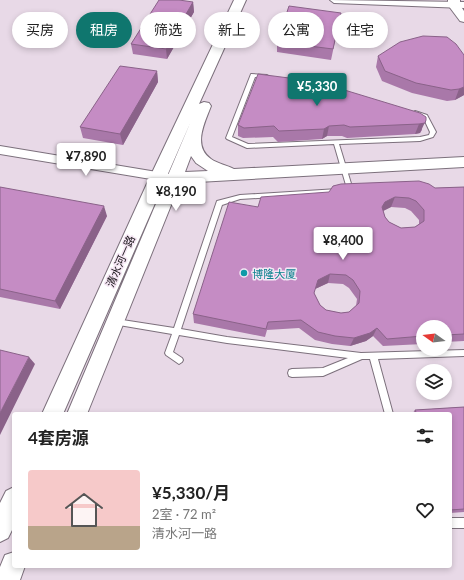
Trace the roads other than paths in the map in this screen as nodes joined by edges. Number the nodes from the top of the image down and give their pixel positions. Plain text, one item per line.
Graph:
1 (240, 0) edge
2 (249, 0) edge
3 (334, 0) edge
4 (459, 4) edge
5 (464, 19) edge
6 (274, 78) edge
7 (410, 112) edge
8 (194, 129) junction
9 (336, 142) junction
10 (0, 150) edge
11 (464, 162) edge
12 (344, 169) junction
13 (245, 174) junction
14 (158, 177) junction
15 (174, 178) junction
16 (358, 189) edge
17 (350, 190) junction
18 (116, 322) junction
19 (176, 333) junction
20 (464, 353) edge
21 (361, 356) junction
22 (373, 356) junction
23 (179, 360) dead end
24 (292, 373) dead end
25 (53, 412) edge
26 (78, 412) edge
27 (388, 412) edge
28 (12, 503) edge
29 (464, 523) edge
30 (452, 524) edge
31 (0, 530) edge
32 (12, 568) edge
33 (7, 580) edge

1 - 14 street, 清水河一路
2 - 8 street, 清水河一路
3 - 4 street
4 - 5 street
6 - 9 lane
7 - 9 lane
8 - 13 street
8 - 15 street, 清水河一路
9 - 12 lane
10 - 14 street
11 - 12 street
12 - 13 street
12 - 17 lane
13 - 15 street
14 - 15 street
14 - 25 street, 清水河一路
15 - 18 street, 清水河一路
16 - 17 lane
17 - 19 lane
18 - 19 lane
18 - 26 street, 清水河一路
19 - 21 lane
19 - 23 lane
20 - 22 lane
21 - 22 lane
21 - 24 lane
22 - 27 lane
28 - 31 street
29 - 30 lane
32 - 33 street

